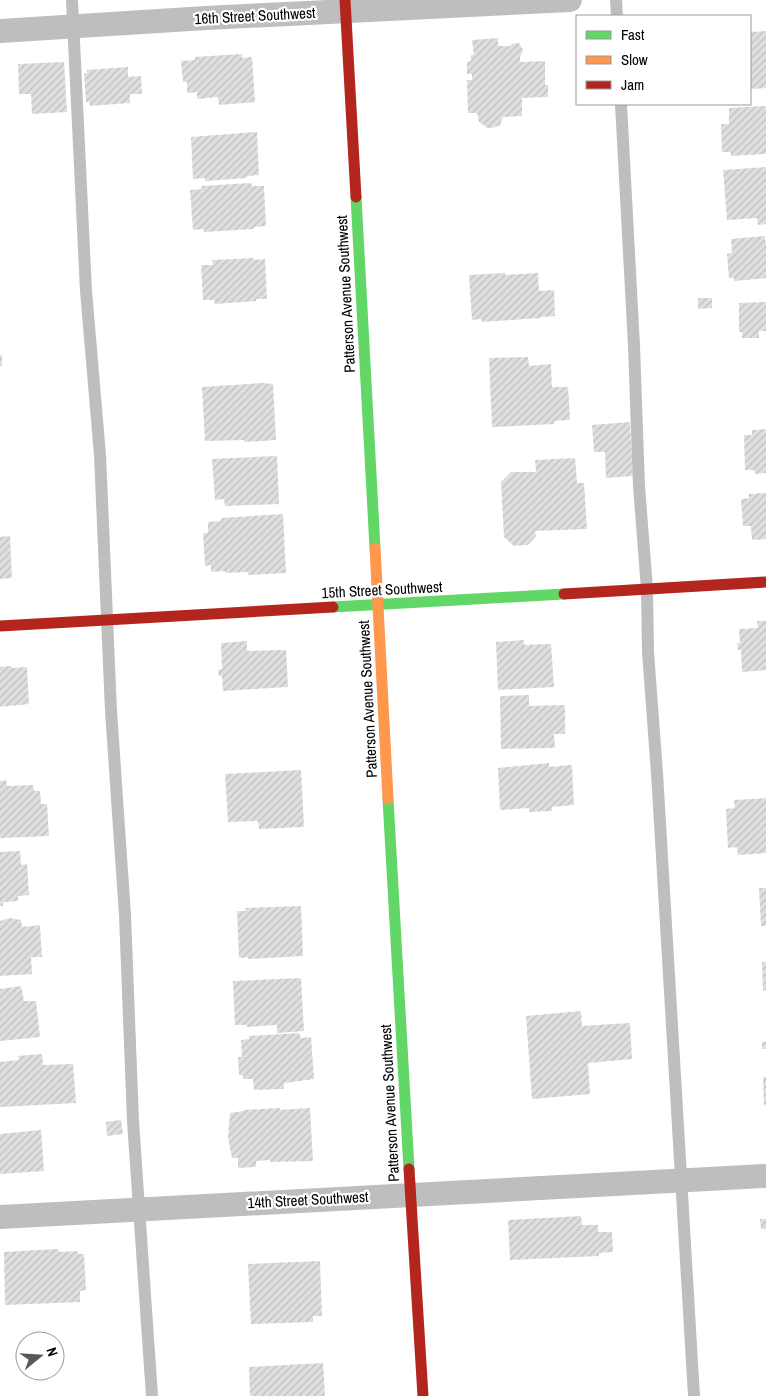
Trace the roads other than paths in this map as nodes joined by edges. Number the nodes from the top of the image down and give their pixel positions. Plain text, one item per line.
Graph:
1 (72, 0) edge
2 (570, 0) edge
3 (616, 0) edge
4 (346, 6) edge
5 (617, 15) edge
6 (73, 26) junction
7 (0, 31) edge
8 (622, 105) edge
9 (766, 582) edge
10 (647, 589) junction
11 (378, 605) junction
12 (107, 620) junction
13 (0, 626) edge
14 (766, 1176) edge
15 (682, 1180) junction
16 (410, 1195) junction
17 (139, 1209) junction
18 (0, 1217) edge
19 (152, 1396) edge
20 (422, 1396) edge
21 (694, 1396) edge

1 - 6 lane
2 - 4 street, 16th Street Southwest
3 - 5 lane
4 - 6 street, 16th Street Southwest
4 - 11 main road, Patterson Avenue Southwest
6 - 7 street, 16th Street Southwest
6 - 12 lane
8 - 10 lane
9 - 10 main road, 15th Street Southwest
10 - 11 main road, 15th Street Southwest
10 - 15 lane
11 - 12 main road, 15th Street Southwest
11 - 16 main road, Patterson Avenue Southwest
12 - 13 main road, 15th Street Southwest
12 - 17 lane
14 - 15 street, 14th Street Southwest
15 - 16 street, 14th Street Southwest
15 - 21 lane
16 - 17 street, 14th Street Southwest
16 - 20 main road, Patterson Avenue Southwest
17 - 18 street, 14th Street Southwest
17 - 19 lane

